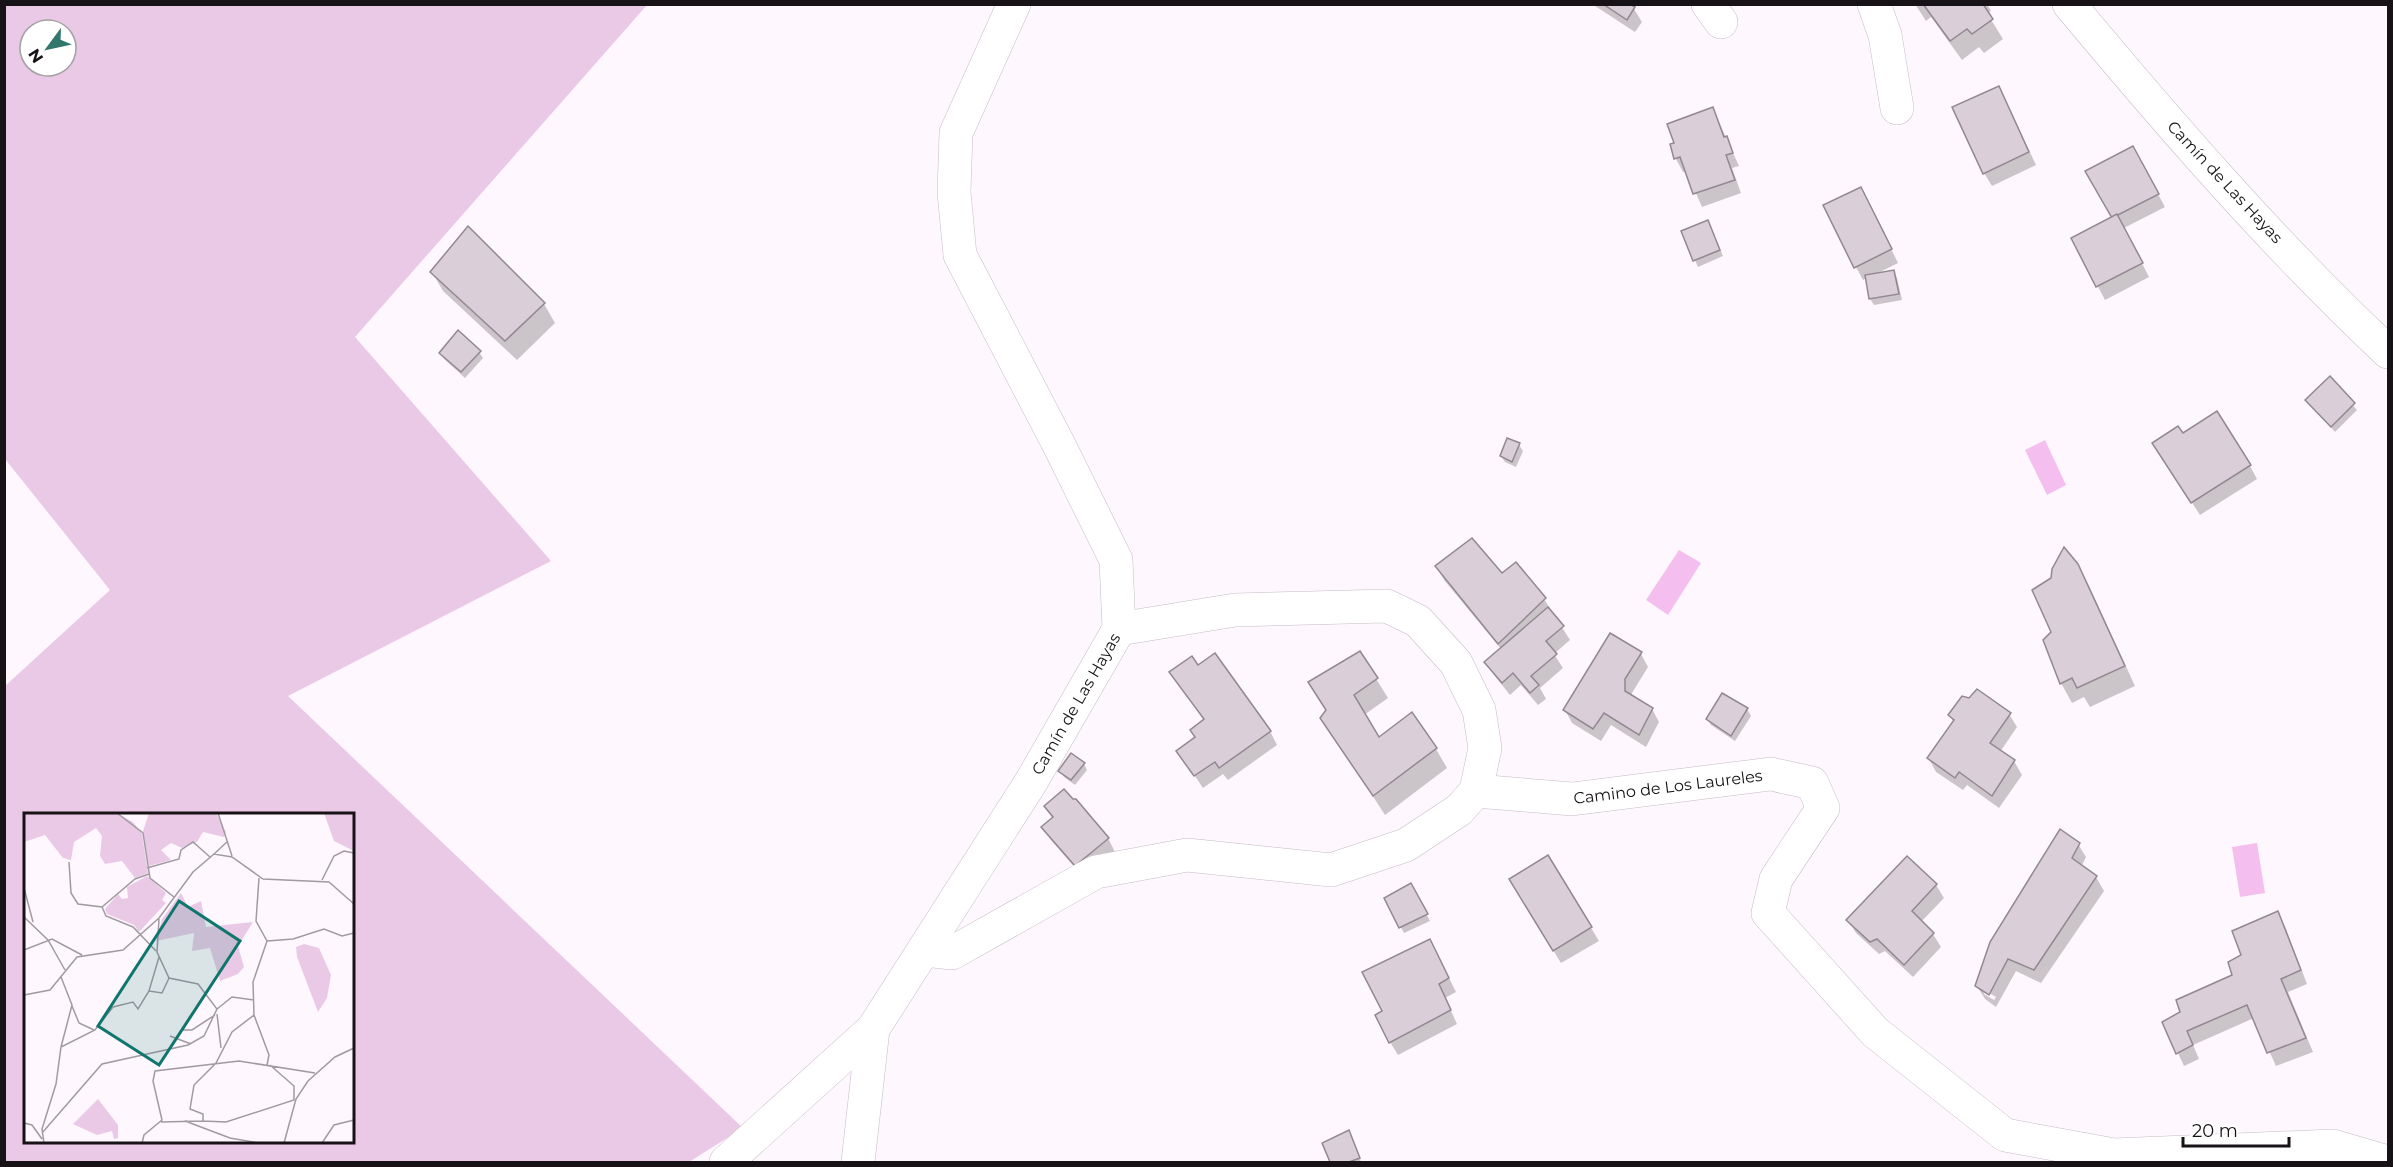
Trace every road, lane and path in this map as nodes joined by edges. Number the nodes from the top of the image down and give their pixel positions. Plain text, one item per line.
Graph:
1 (1014, 4) edge
2 (1874, 4) edge
3 (2069, 4) edge
4 (1897, 108) dead end
5 (2388, 352) edge
6 (1119, 629) junction
7 (1476, 791) junction
8 (925, 950) junction
9 (873, 1029) junction
10 (726, 1162) edge
11 (858, 1162) edge
12 (2388, 1162) edge

1 - 6 street, Camín de Las Hayas
2 - 4 street
3 - 5 street, Camín de Las Hayas
6 - 7 street
6 - 8 street, Camín de Las Hayas
7 - 8 street
7 - 12 street, Camino de Los Laureles
8 - 9 street, Camín de Las Hayas
9 - 10 street, Camín de Las Hayas
9 - 11 street

